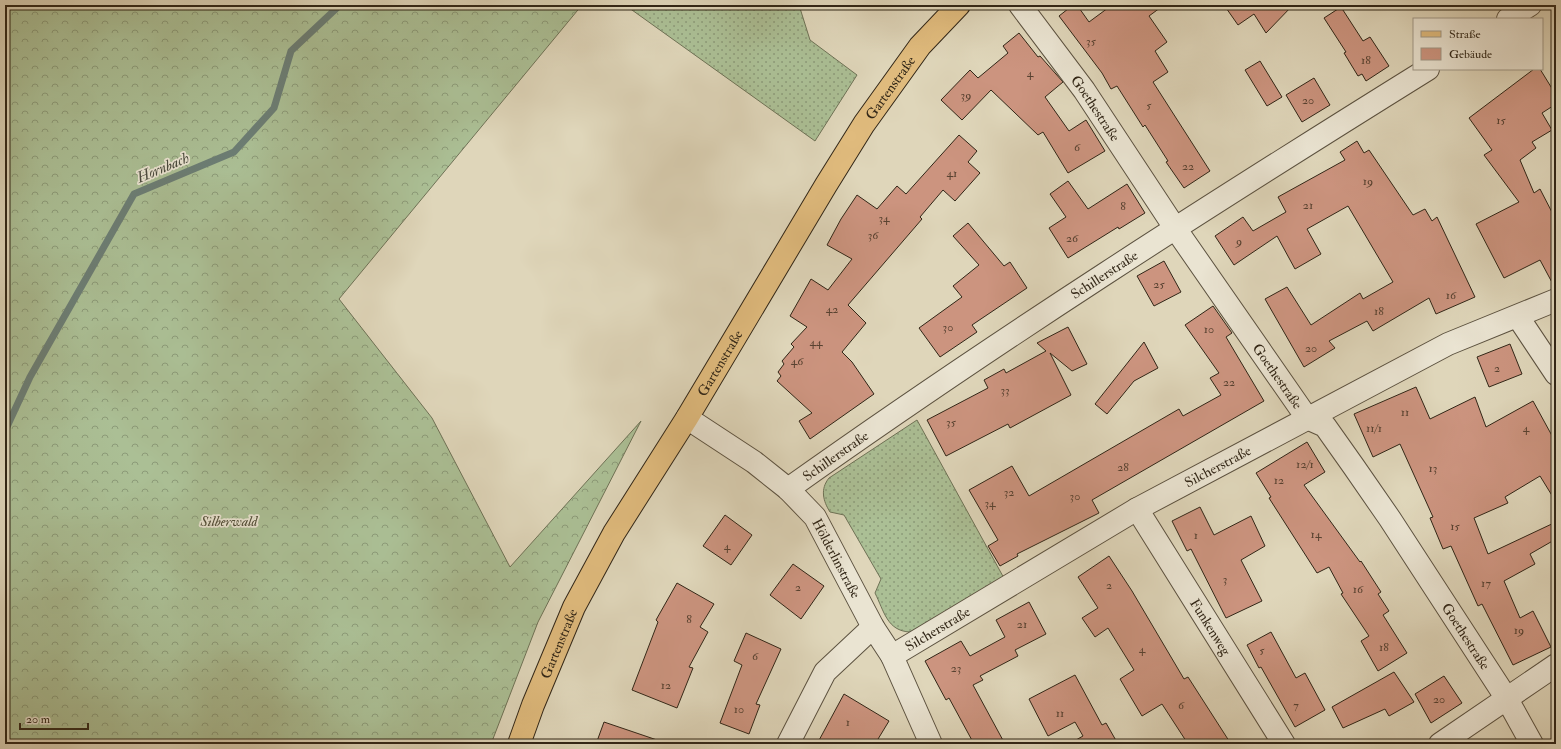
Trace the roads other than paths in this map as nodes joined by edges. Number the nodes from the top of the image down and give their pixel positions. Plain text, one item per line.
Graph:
1 (959, 5) edge
2 (1020, 5) edge
3 (1530, 5) edge
4 (1510, 18) edge
5 (1426, 70) edge
6 (1175, 228) junction
7 (1556, 300) edge
8 (1518, 317) junction
9 (1556, 374) edge
10 (687, 418) junction
11 (1306, 418) junction
12 (788, 489) junction
13 (1137, 509) junction
14 (873, 627) junction
15 (892, 656) junction
16 (1556, 665) edge
17 (1507, 699) junction
18 (519, 744) edge
19 (788, 744) edge
20 (931, 744) edge
21 (1284, 744) edge
22 (1440, 744) edge
23 (1532, 744) edge

1 - 10 main road, Gartenstraße
2 - 6 street, Goethestraße
3 - 4 street
5 - 6 street, Schillerstraße
6 - 11 street, Goethestraße
6 - 12 street, Schillerstraße
7 - 8 street, Silcherstraße
8 - 9 street
8 - 11 street, Silcherstraße
10 - 12 street, Hölderlinstraße
10 - 18 main road, Gartenstraße
11 - 13 street, Silcherstraße
11 - 17 street, Goethestraße
12 - 14 street, Hölderlinstraße
13 - 15 street, Silcherstraße
13 - 21 street, Funkenweg
14 - 15 street, Hölderlinstraße
14 - 19 street
15 - 20 street, Hölderlinstraße
16 - 17 street
17 - 22 street
17 - 23 street, Goethestraße

